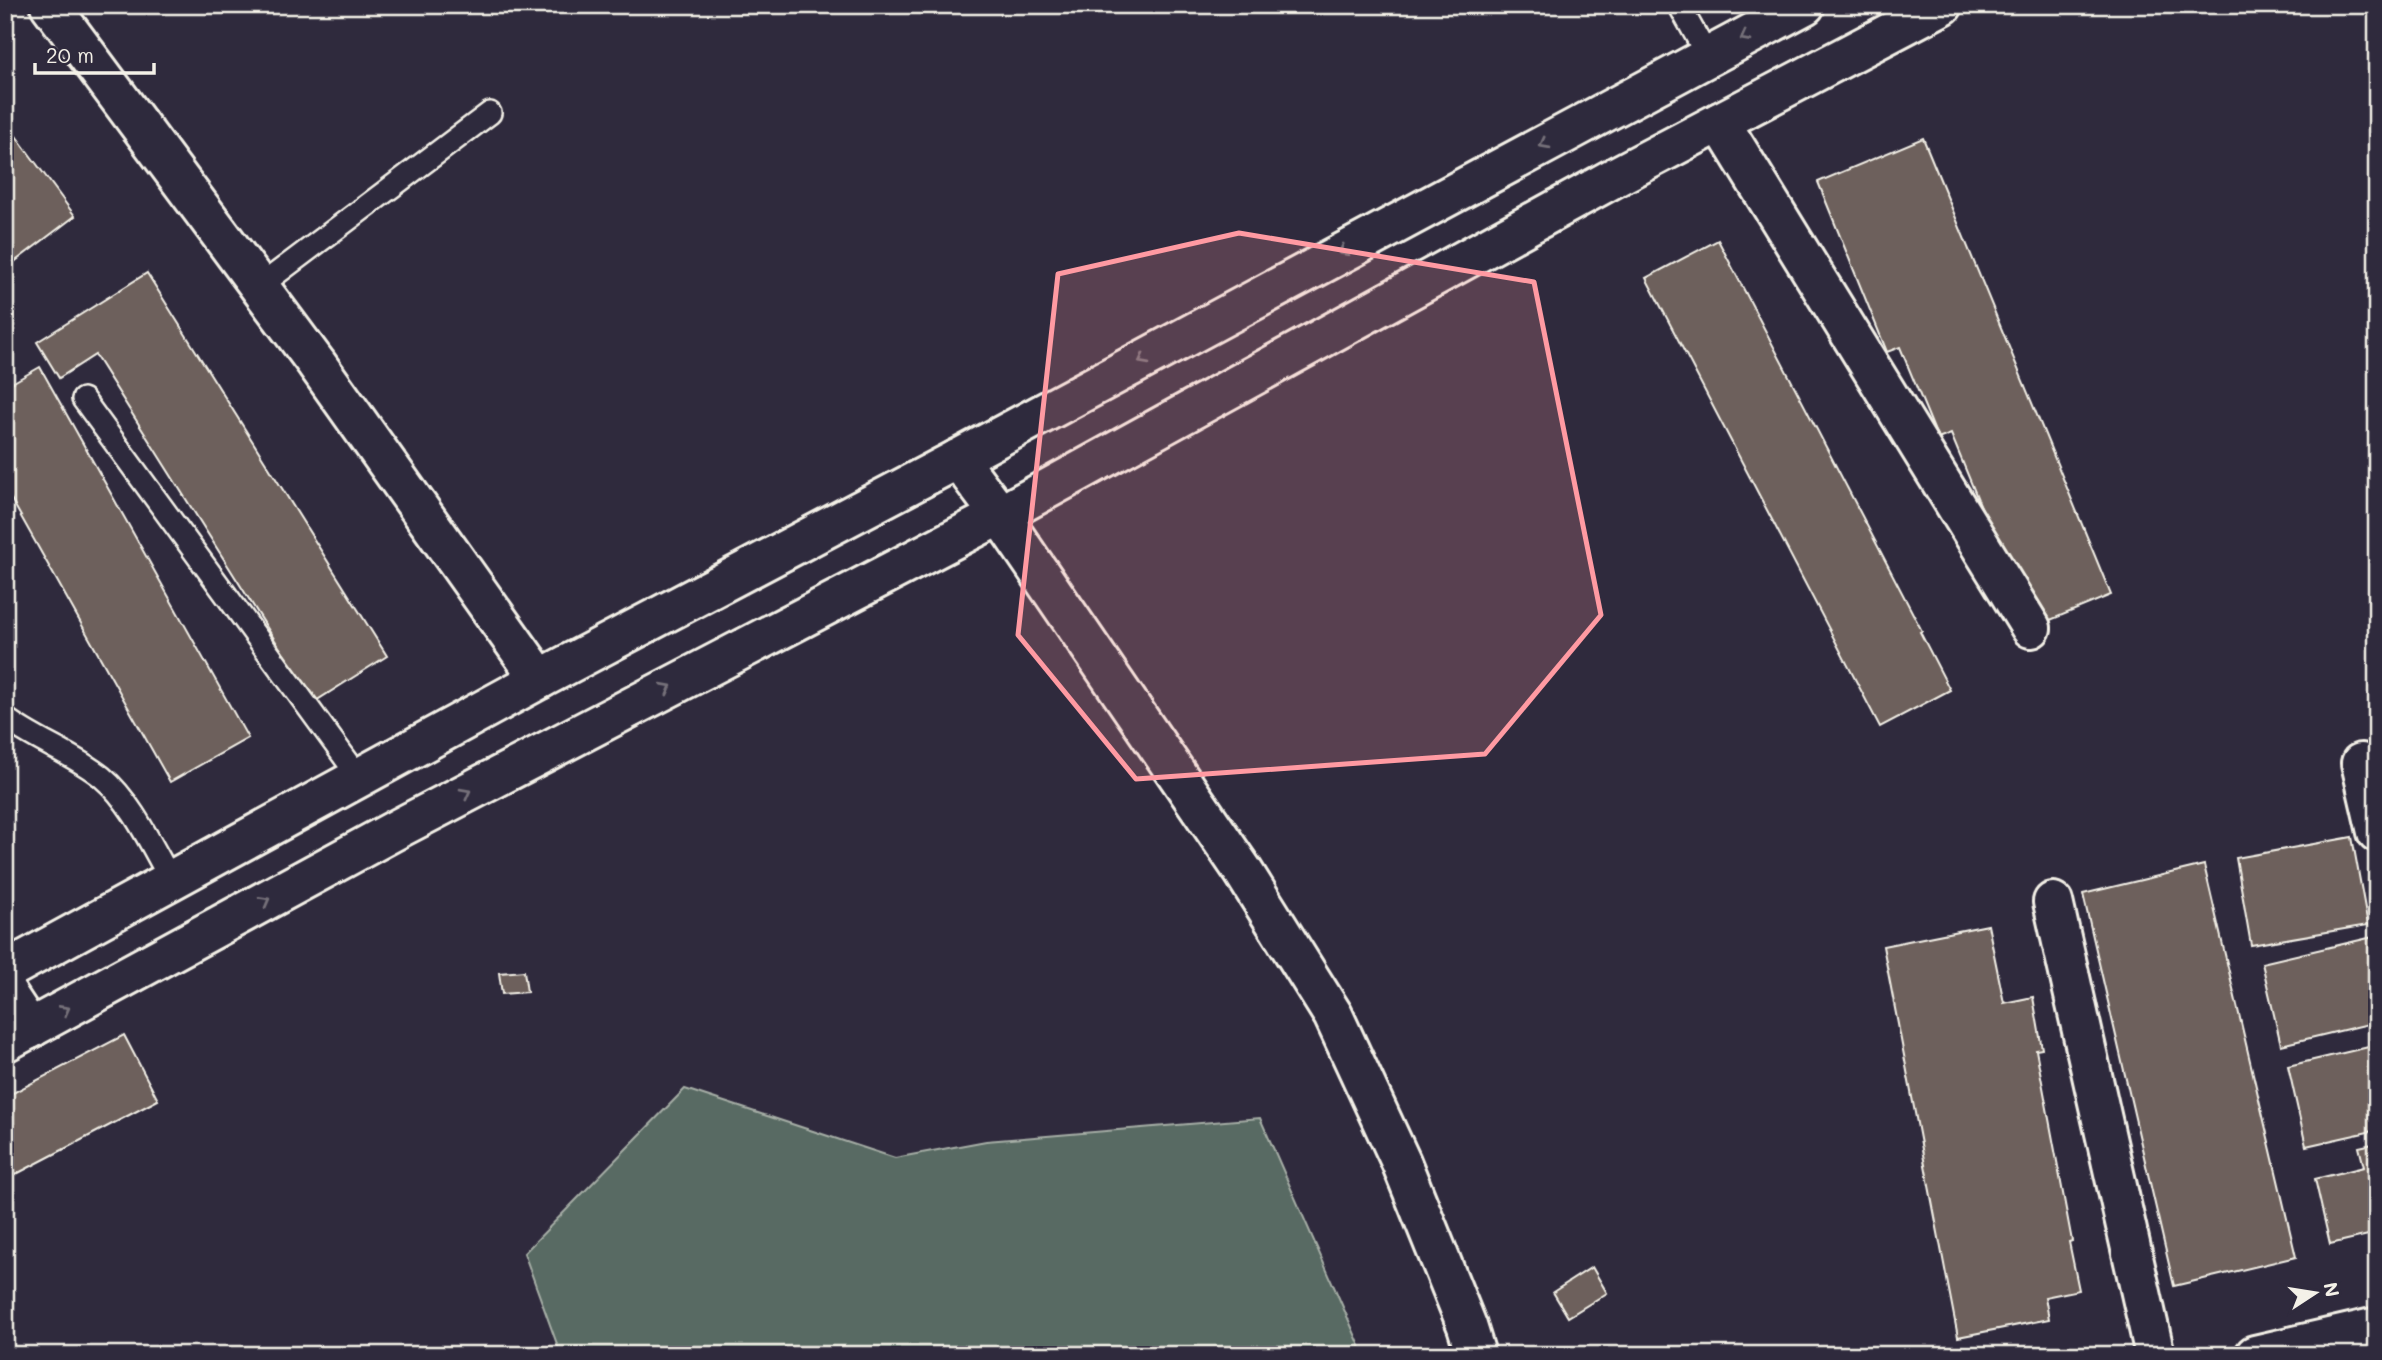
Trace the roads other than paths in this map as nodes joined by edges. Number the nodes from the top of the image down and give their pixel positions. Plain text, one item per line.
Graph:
1 (50, 5) edge
2 (1679, 5) edge
3 (1805, 5) edge
4 (1943, 5) edge
5 (1708, 57) junction
6 (490, 113) dead end
7 (1720, 122) junction
8 (260, 286) junction
9 (83, 399) dead end
10 (958, 459) junction
11 (1000, 515) junction
12 (2031, 628) dead end
13 (540, 679) junction
14 (5, 718) edge
15 (2361, 763) dead end
16 (359, 777) junction
17 (2377, 832) edge
18 (172, 880) junction
19 (2053, 902) dead end
20 (5, 971) edge
21 (5, 991) edge
22 (18, 1035) edge
23 (2377, 1327) edge
24 (1476, 1355) edge
25 (2155, 1355) edge
26 (2255, 1355) edge

1 - 8 street
2 - 5 lane
3 -> 5 street
4 - 7 street
5 -> 10 street
6 - 8 lane
7 - 11 street
7 - 12 street
8 - 13 street
9 - 16 lane
10 - 11 street
10 - 13 street
22 -> 11 street
11 - 24 street
13 - 16 street
14 - 18 lane
15 - 17 street
16 - 18 street
18 - 20 street
19 - 25 street
21 - 22 street
23 - 26 street

